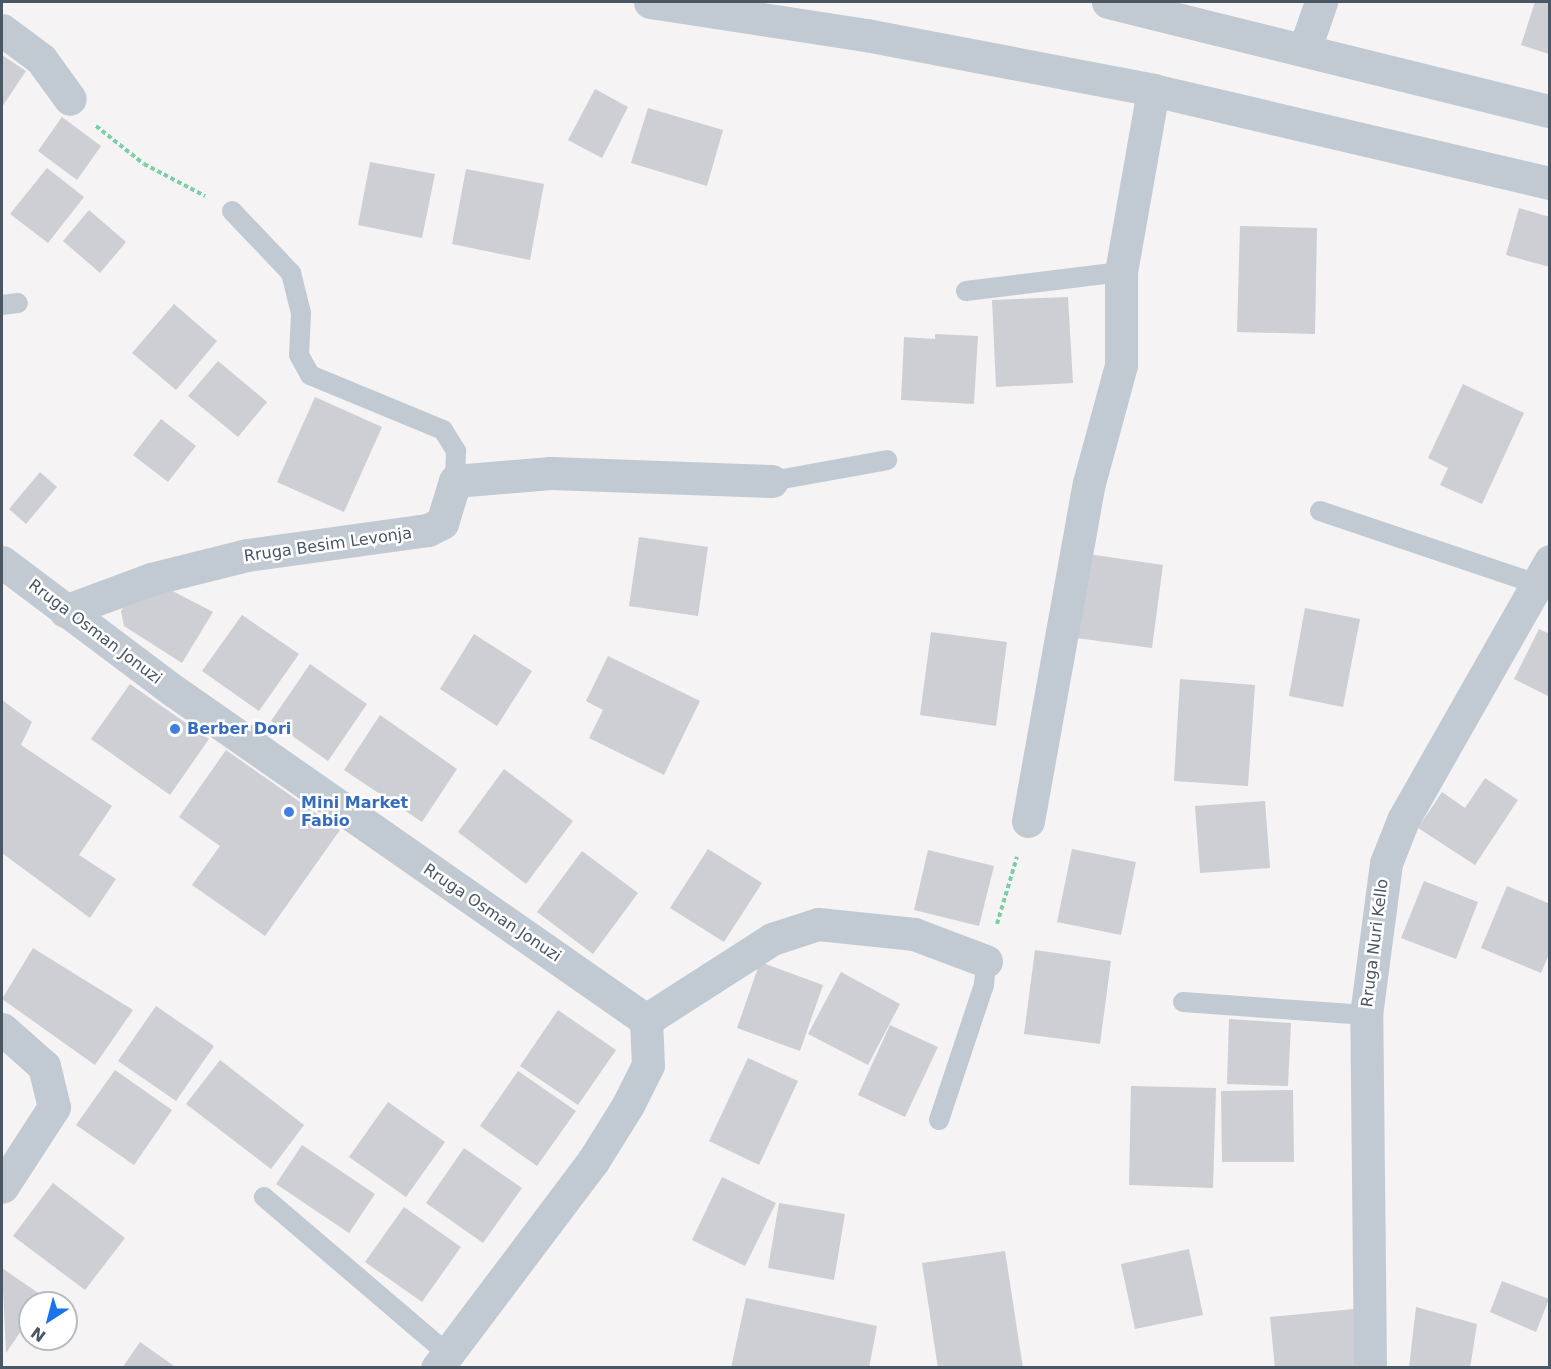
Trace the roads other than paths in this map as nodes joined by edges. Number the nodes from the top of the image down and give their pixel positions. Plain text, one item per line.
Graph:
1 (650, 2) edge
2 (1108, 2) edge
3 (1321, 2) edge
4 (2, 30) edge
5 (1305, 48) junction
6 (1153, 90) junction
7 (70, 99) road end
8 (1550, 111) edge
9 (1550, 183) edge
10 (232, 211) road end
11 (1121, 272) junction
12 (966, 291) dead end
13 (887, 460) dead end
14 (455, 481) junction
15 (772, 481) joint
16 (1320, 512) dead end
17 (2, 562) edge
18 (1546, 569) edge
19 (64, 611) junction
20 (1028, 821) road end
21 (986, 961) joint
22 (1183, 1002) dead end
23 (1366, 1015) junction
24 (646, 1020) junction
25 (2, 1029) edge
26 (939, 1120) dead end
27 (2, 1187) edge
28 (264, 1197) dead end
29 (443, 1361) edge
30 (1370, 1368) edge

1 - 6 street
2 - 5 street
3 - 5 street
4 - 7 street
5 - 8 street
6 - 9 street
6 - 11 street
10 - 14 lane
11 - 12 lane
11 - 20 street
13 - 15 lane
14 - 15 street
14 - 19 street, Rruga Besim Levonja
16 - 18 lane
17 - 19 street, Rruga Osman Jonuzi
18 - 23 street, Rruga Nuri Kello
19 - 24 street, Rruga Osman Jonuzi
21 - 24 street
21 - 26 lane
22 - 23 lane
23 - 30 street, Rruga Nuri Kello
24 - 29 street
25 - 27 street
28 - 29 lane

